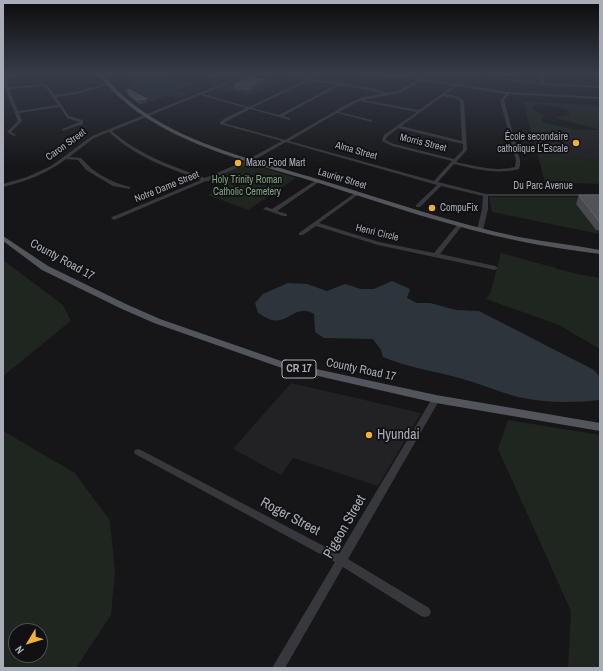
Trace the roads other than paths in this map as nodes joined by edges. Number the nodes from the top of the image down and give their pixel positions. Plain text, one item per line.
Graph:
1 (14, 105) edge
2 (131, 105) edge
3 (170, 105) edge
4 (240, 105) edge
5 (256, 105) edge
6 (300, 105) edge
7 (348, 105) edge
8 (387, 105) edge
9 (427, 105) edge
10 (462, 105) edge
11 (503, 105) edge
12 (61, 106) joint
13 (250, 108) junction
14 (419, 111) junction
15 (17, 112) junction
16 (336, 112) junction
17 (146, 115) junction
18 (280, 116) junction
19 (289, 119) dead end
20 (371, 121) dead end
21 (398, 127) junction
22 (62, 130) dead end
23 (109, 130) junction
24 (14, 135) dead end
25 (286, 141) junction
26 (465, 143) junction
27 (66, 158) junction
28 (249, 160) junction
29 (455, 162) junction
30 (207, 180) junction
31 (317, 182) junction
32 (438, 184) junction
33 (3, 186) edge
34 (128, 188) dead end
35 (357, 194) junction
36 (486, 194) junction
37 (600, 195) edge
38 (418, 206) dead end
39 (266, 209) dead end
40 (273, 211) junction
41 (285, 215) dead end
42 (114, 218) dead end
43 (316, 224) junction
44 (460, 225) junction
45 (480, 230) junction
46 (301, 234) dead end
47 (3, 238) edge
48 (3, 243) edge
49 (19, 251) junction
50 (600, 252) edge
51 (436, 255) junction
52 (495, 268) dead end
53 (436, 399) junction
54 (600, 426) edge
55 (138, 452) dead end
56 (341, 560) junction
57 (425, 612) dead end
58 (278, 668) edge

1 - 15 street
2 - 17 main road, Laurier Street
3 - 17 street, Caron Street
4 - 13 street
5 - 13 street
6 - 18 street
7 - 16 street, Notre Dame Street
8 - 14 street
9 - 14 street, Morris Street
10 - 26 street
11 - 29 street
12 - 15 street
12 - 22 street
13 - 18 street
13 - 25 street, Alma Street
14 - 21 street, Morris Street
15 - 24 street
16 - 20 street
16 - 25 street, Notre Dame Street
17 - 23 street, Caron Street
17 - 28 main road, Laurier Street
18 - 19 street
21 - 26 street
21 - 29 street, Morris Street
23 - 27 street, Caron Street
23 - 30 street
25 - 28 street, Notre Dame Street
25 - 32 street, Alma Street
26 - 29 street
27 - 33 street, Caron Street
27 - 34 street
28 - 30 street, Notre Dame Street
28 - 31 main road, Laurier Street
29 - 32 street
30 - 42 street, Notre Dame Street
31 - 35 main road, Laurier Street
31 - 40 street
32 - 36 street, Alma Street
32 - 38 street
35 - 43 street
35 - 44 main road, Laurier Street
36 - 37 street, Du Parc Avenue
36 - 45 street
39 - 40 street
40 - 41 street
43 - 46 street
43 - 51 street, Henri Circle
44 - 45 main road, Laurier Street
44 - 51 street
45 - 50 main road, Laurier Street
47 - 49 main road, County Road 17 / CR 17
48 - 49 main road, County Road 17 / CR 17
49 - 53 main road, County Road 17 / CR 17
51 - 52 street, Henri Circle
53 - 54 main road, County Road 17 / CR 17
53 - 56 street, Pigeon Street
55 - 56 street, Roger Street
56 - 57 street, Roger Street
56 - 58 street, Pigeon Street

